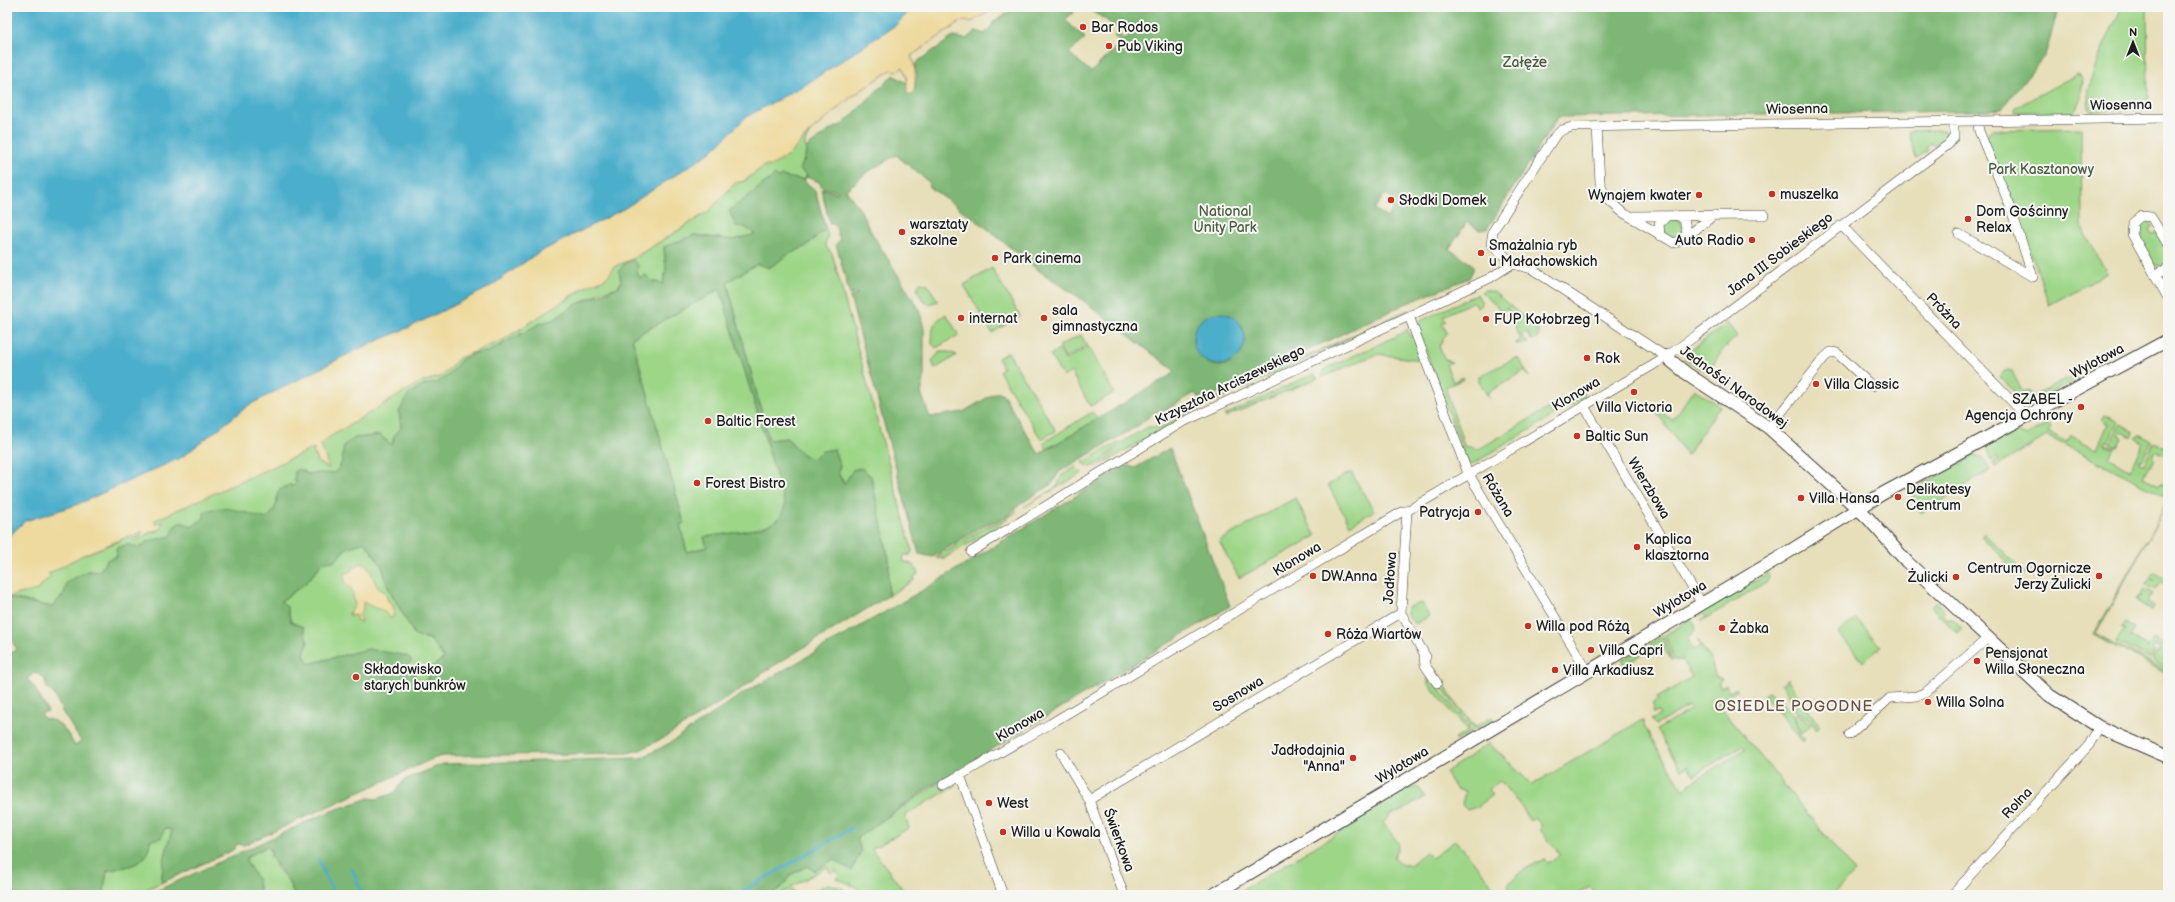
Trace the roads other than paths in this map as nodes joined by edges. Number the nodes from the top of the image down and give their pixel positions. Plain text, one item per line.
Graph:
1 (2168, 118) edge
2 (1977, 120) junction
3 (1954, 121) junction
4 (1597, 127) junction
5 (1714, 215) junction
6 (1764, 215) dead end
7 (1630, 216) junction
8 (1667, 216) junction
9 (1679, 216) junction
10 (1841, 225) junction
11 (1959, 234) dead end
12 (1660, 236) junction
13 (1683, 239) junction
14 (2168, 245) edge
15 (1512, 264) junction
16 (2168, 268) edge
17 (2155, 275) junction
18 (2168, 298) edge
19 (1410, 318) junction
20 (2168, 340) edge
21 (1665, 356) junction
22 (1872, 386) dead end
23 (1584, 406) junction
24 (2026, 416) junction
25 (1769, 428) junction
26 (1469, 474) junction
27 (1858, 508) junction
28 (1408, 511) junction
29 (971, 552) dead end
30 (1702, 604) junction
31 (1401, 613) junction
32 (1988, 638) junction
33 (1588, 672) junction
34 (1437, 683) dead end
35 (2099, 727) junction
36 (1849, 735) dead end
37 (1061, 753) dead end
38 (2168, 758) edge
39 (960, 775) junction
40 (943, 785) dead end
41 (1089, 800) junction
42 (1003, 895) edge
43 (1124, 895) edge
44 (1213, 895) edge
45 (1952, 895) edge

1 - 2 street, Wiosenna
2 - 3 street, Wiosenna
2 - 11 street
3 - 4 street, Wiosenna
3 - 10 street, Jana III Sobieskiego
4 - 7 street
4 - 15 street, Wiosenna
5 - 6 street
5 - 9 street
5 - 13 street
7 - 8 street
7 - 12 street
8 - 9 street
8 - 12 street
9 - 13 street
10 - 21 street, Jana III Sobieskiego
10 - 24 street, Próżna
12 - 13 street
14 - 17 street
15 - 19 street, Krzysztofa Arciszewskiego
15 - 21 street, Jedności Narodowej
16 - 17 street
17 - 18 street
19 - 26 street, Różana
19 - 29 street, Krzysztofa Arciszewskiego
20 - 24 street, Wylotowa
21 - 23 street, Klonowa
21 - 25 street, Jedności Narodowej
22 - 25 street
23 - 26 street, Klonowa
23 - 30 street, Wierzbowa
24 - 27 street, Wylotowa
25 - 27 street, Jedności Narodowej
26 - 28 street, Klonowa
26 - 33 street, Różana
27 - 30 street, Wylotowa
27 - 32 street, Jedności Narodowej
28 - 31 street, Jodłowa
28 - 39 street, Klonowa
30 - 33 street, Wylotowa
31 - 34 street, Jodłowa
31 - 41 street, Sosnowa
32 - 35 street, Jedności Narodowej
32 - 36 street
33 - 44 street, Wylotowa
35 - 38 street, Jedności Narodowej
35 - 45 street, Rolna
37 - 41 street, Świerkowa
39 - 40 street, Klonowa
39 - 42 street
41 - 43 street, Świerkowa

